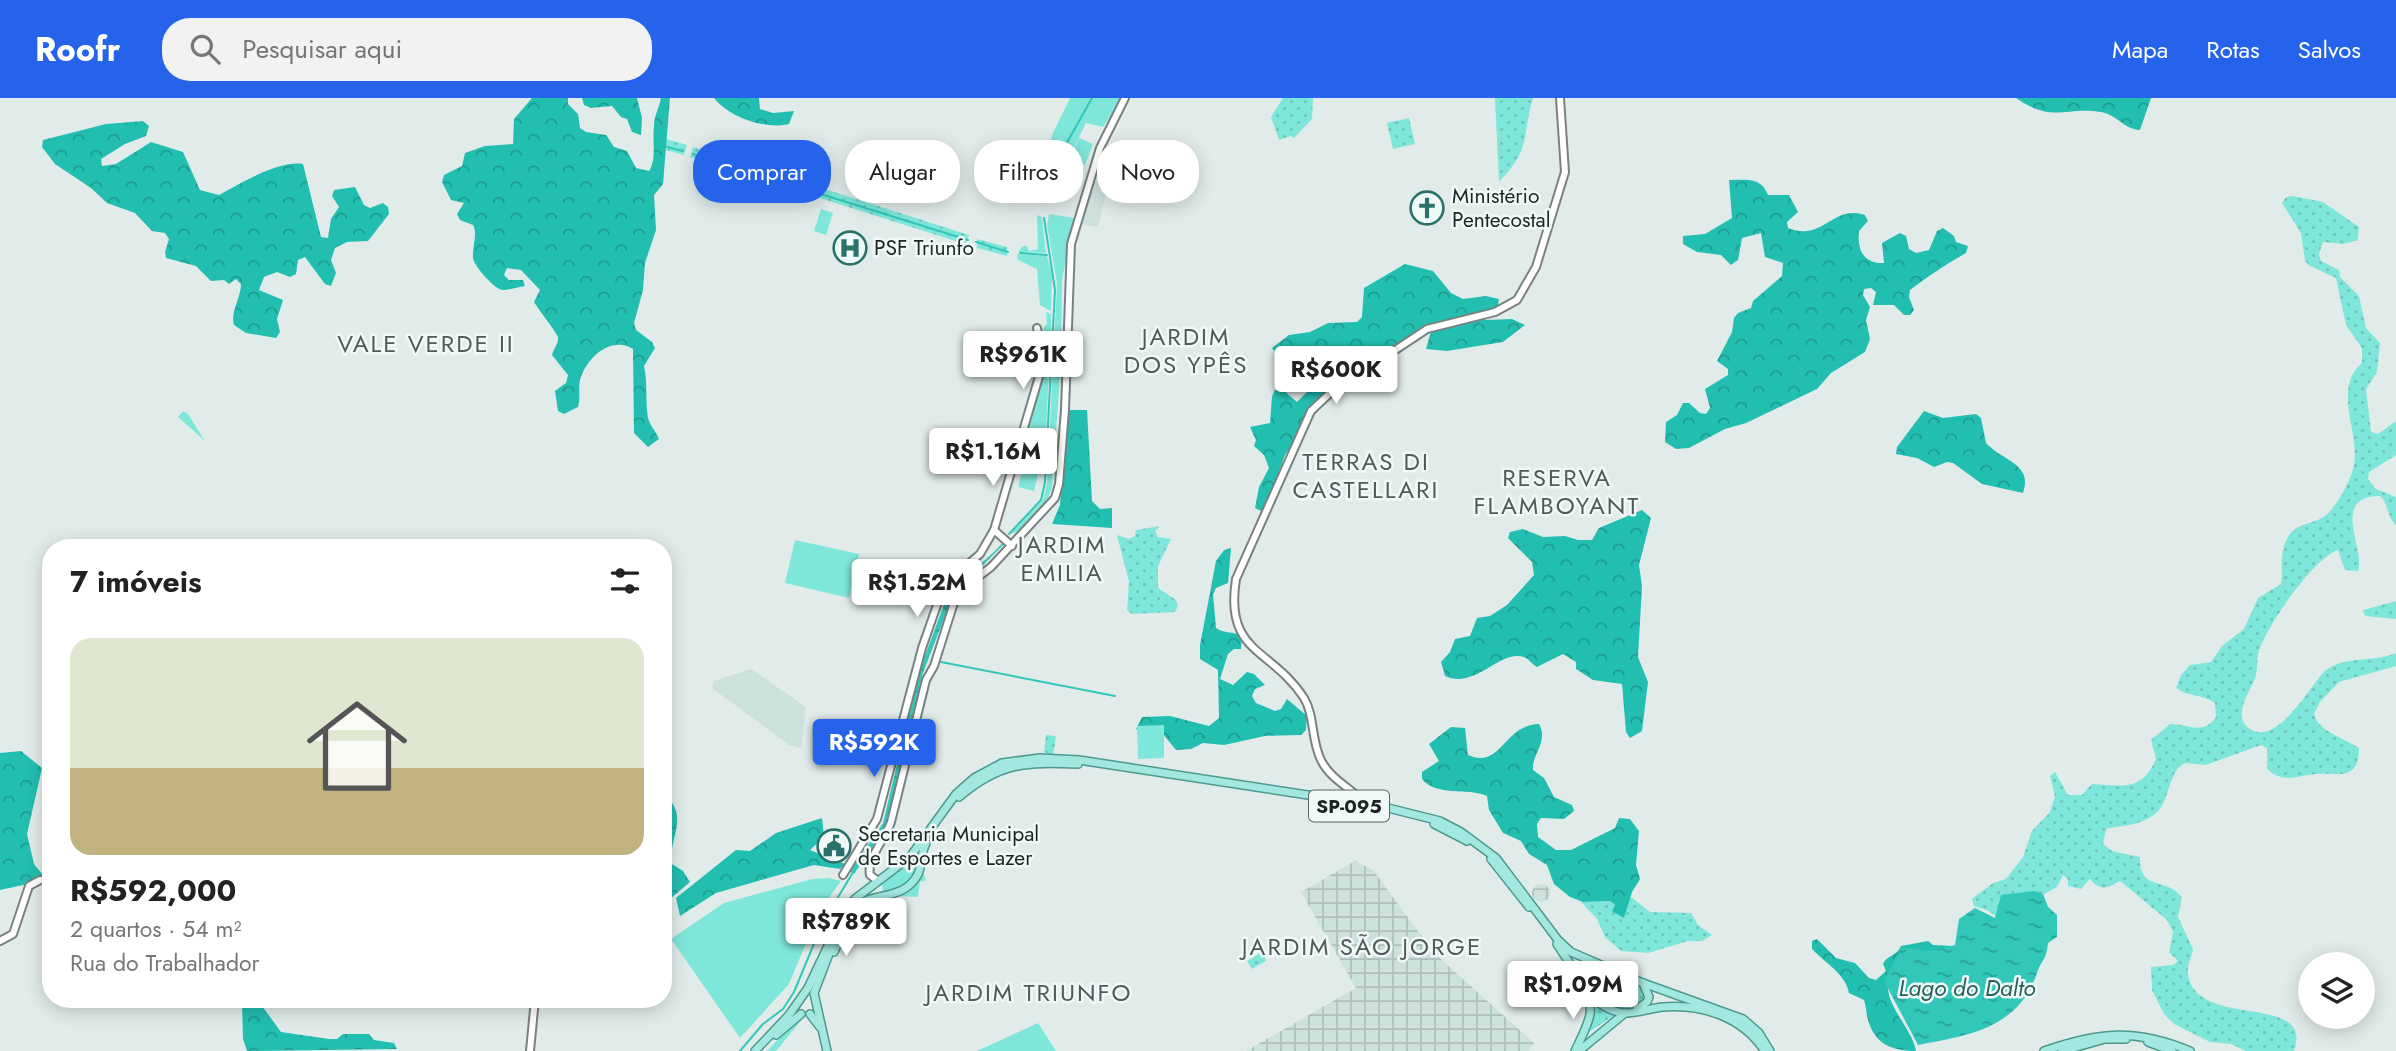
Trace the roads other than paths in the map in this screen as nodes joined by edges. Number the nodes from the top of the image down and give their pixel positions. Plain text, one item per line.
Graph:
1 (1560, 98) edge
2 (1124, 101) edge
3 (1127, 114) dead end
4 (1037, 328) dead end
5 (994, 530) junction
6 (1012, 546) junction
7 (1354, 793) junction
8 (1354, 802) junction
9 (1368, 807) junction
10 (905, 863) junction
11 (920, 868) junction
12 (843, 875) dead end
13 (42, 880) edge
14 (877, 881) junction
15 (881, 897) junction
16 (0, 941) edge
17 (1606, 968) junction
18 (1643, 984) junction
19 (1587, 990) junction
20 (803, 995) junction
21 (815, 1002) junction
22 (795, 1007) junction
23 (534, 1008) edge
24 (1629, 1012) junction
25 (801, 1014) junction
26 (810, 1014) junction
27 (822, 1030) junction
28 (530, 1051) edge
29 (755, 1051) edge
30 (761, 1051) edge
31 (827, 1051) edge
32 (1577, 1051) edge
33 (1765, 1051) edge
34 (1770, 1051) edge
35 (2044, 1051) edge
36 (2062, 1051) edge
37 (2172, 1051) edge
38 (2190, 1051) edge

1 - 7 street
2 - 3 street
2 - 6 street
4 - 5 street
5 - 6 street
5 - 12 street
6 - 14 street
7 - 8 street
7 - 9 street
8 - 9 main road, SP-095
8 - 10 main road, SP-095
9 - 11 main road, SP-095
9 - 17 main road, SP-095
9 - 19 main road, SP-095
10 - 11 main road
10 - 14 main road, SP-095
11 - 15 main road, SP-095
13 - 16 street
14 - 15 main road
14 - 20 main road, SP-095
15 - 21 main road, SP-095
17 - 18 main road, SP-095
17 - 19 main road
18 - 24 main road
18 - 34 main road, SP-095
19 - 24 main road, SP-095
19 - 32 main road
20 - 21 main road
20 - 22 main road, SP-095
21 - 26 main road
21 - 27 main road
22 - 25 main road
22 - 29 main road, SP-095
23 - 28 street
24 - 32 main road
24 - 33 main road
25 - 26 main road
25 - 30 main road
26 - 27 main road
27 - 31 main road
35 - 38 main road
36 - 37 main road

